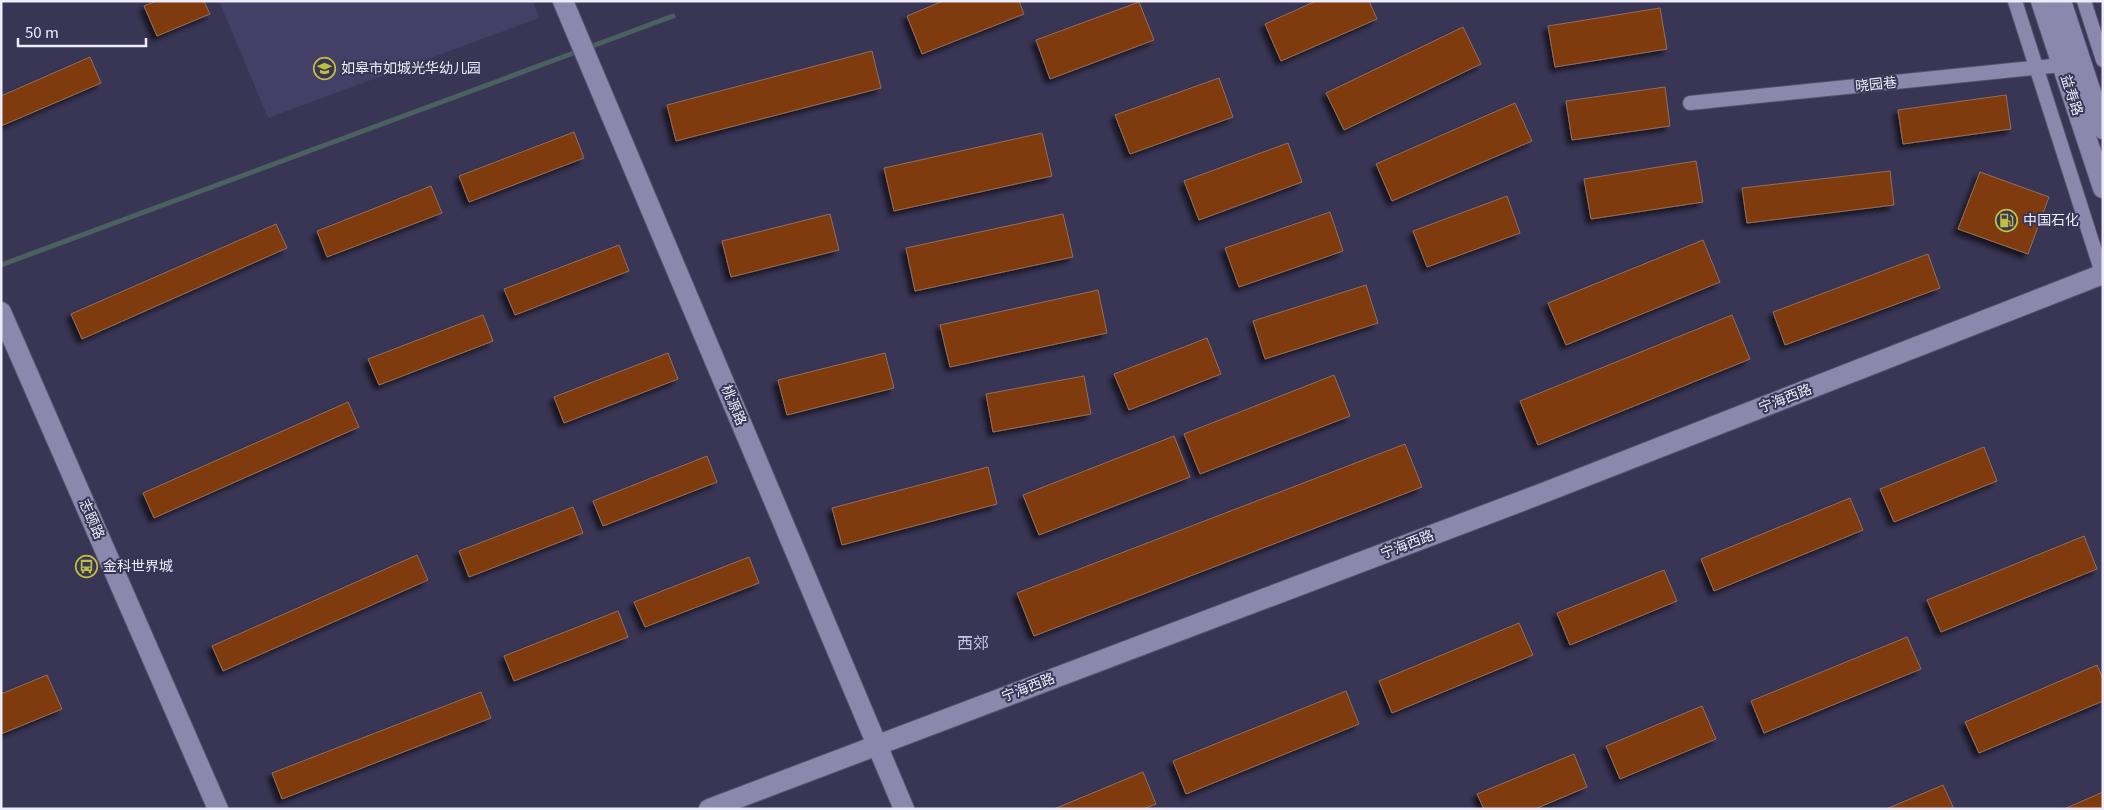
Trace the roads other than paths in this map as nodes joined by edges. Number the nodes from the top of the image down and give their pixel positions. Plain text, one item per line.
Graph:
1 (563, 1) edge
2 (2015, 1) edge
3 (2041, 1) edge
4 (2061, 1) edge
5 (2084, 1) edge
6 (2103, 60) edge
7 (2062, 65) junction
8 (2036, 68) junction
9 (1690, 103) dead end
10 (2103, 129) edge
11 (2103, 188) edge
12 (2102, 274) edge
13 (1, 312) edge
14 (878, 744) junction
15 (218, 809) edge
16 (710, 809) edge
17 (904, 809) edge

1 - 14 street, 桃源路
2 - 8 street
3 - 7 street, 益寿路
4 - 10 street, 益寿路
5 - 6 street
7 - 8 street, 晓园巷
7 - 11 street, 益寿路
8 - 9 street, 晓园巷
8 - 12 street
12 - 14 street, 宁海西路
13 - 15 street, 志颐路
14 - 16 street, 宁海西路
14 - 17 street, 桃源路

